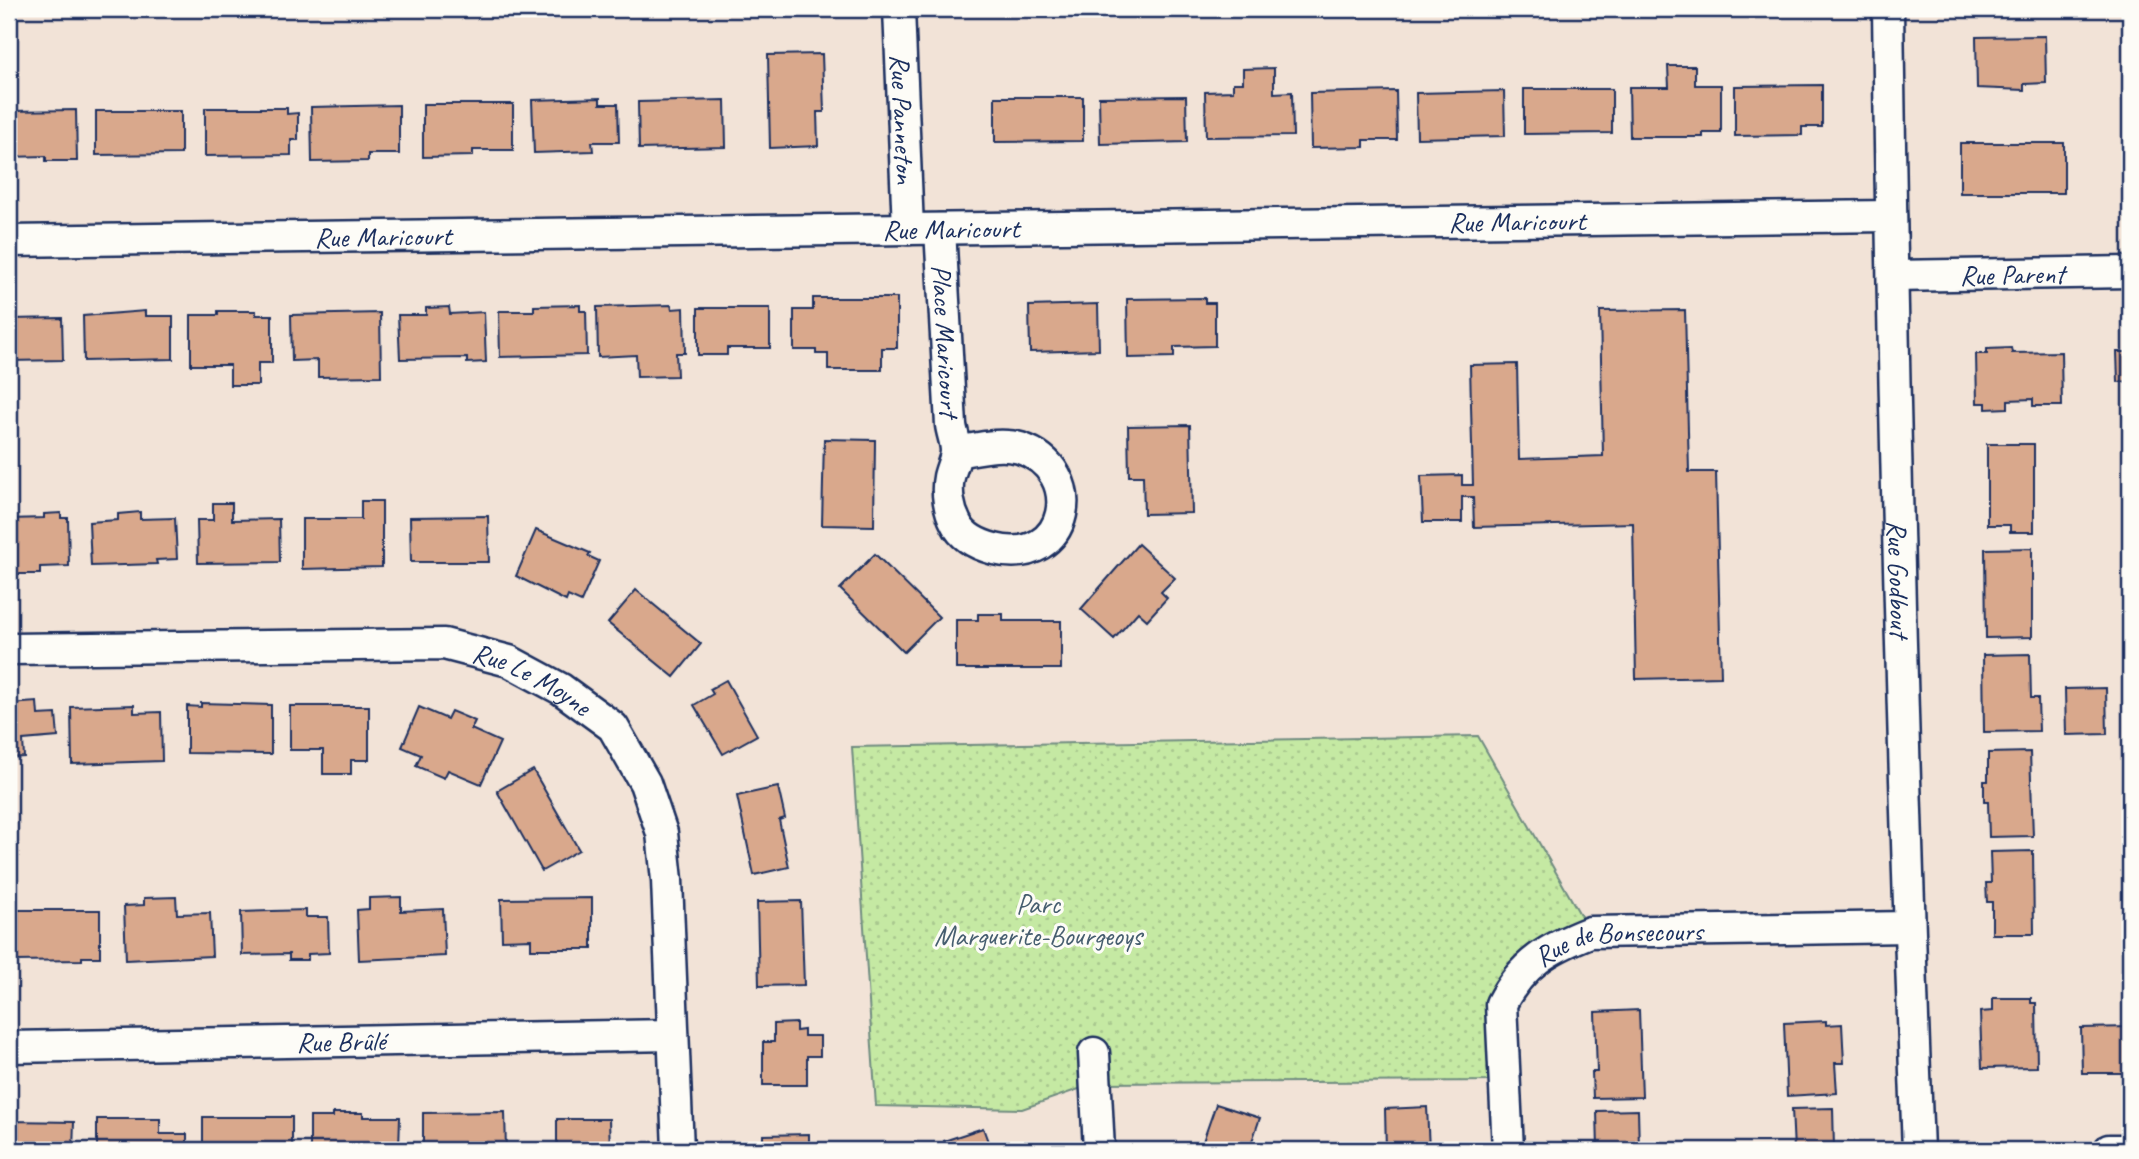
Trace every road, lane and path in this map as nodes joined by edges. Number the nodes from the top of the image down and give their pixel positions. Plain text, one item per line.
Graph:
1 (899, 9) edge
2 (1888, 9) edge
3 (1891, 216) junction
4 (908, 229) junction
5 (940, 229) junction
6 (9, 241) edge
7 (2130, 272) edge
8 (1893, 276) junction
9 (956, 452) dead end
10 (9, 649) edge
11 (1909, 927) junction
12 (673, 1035) junction
13 (9, 1047) edge
14 (1094, 1052) dead end
15 (678, 1150) edge
16 (1099, 1150) edge
17 (1508, 1150) edge
18 (1918, 1150) edge
19 (2109, 1150) edge
20 (2130, 1150) edge

1 - 4 street, Rue Panneton
2 - 3 street, Rue Godbout
3 - 5 street, Rue Maricourt
3 - 8 street, Rue Godbout
4 - 5 street, Rue Maricourt
4 - 6 street, Rue Maricourt
5 - 9 street, Place Maricourt
7 - 8 street, Rue Parent
8 - 11 street, Rue Godbout
10 - 12 street, Rue Le Moyne
11 - 17 street, Rue de Bonsecours
11 - 18 street, Rue Godbout
12 - 13 street, Rue Brûlé
12 - 15 street, Rue Le Moyne
14 - 16 street
19 - 20 street

